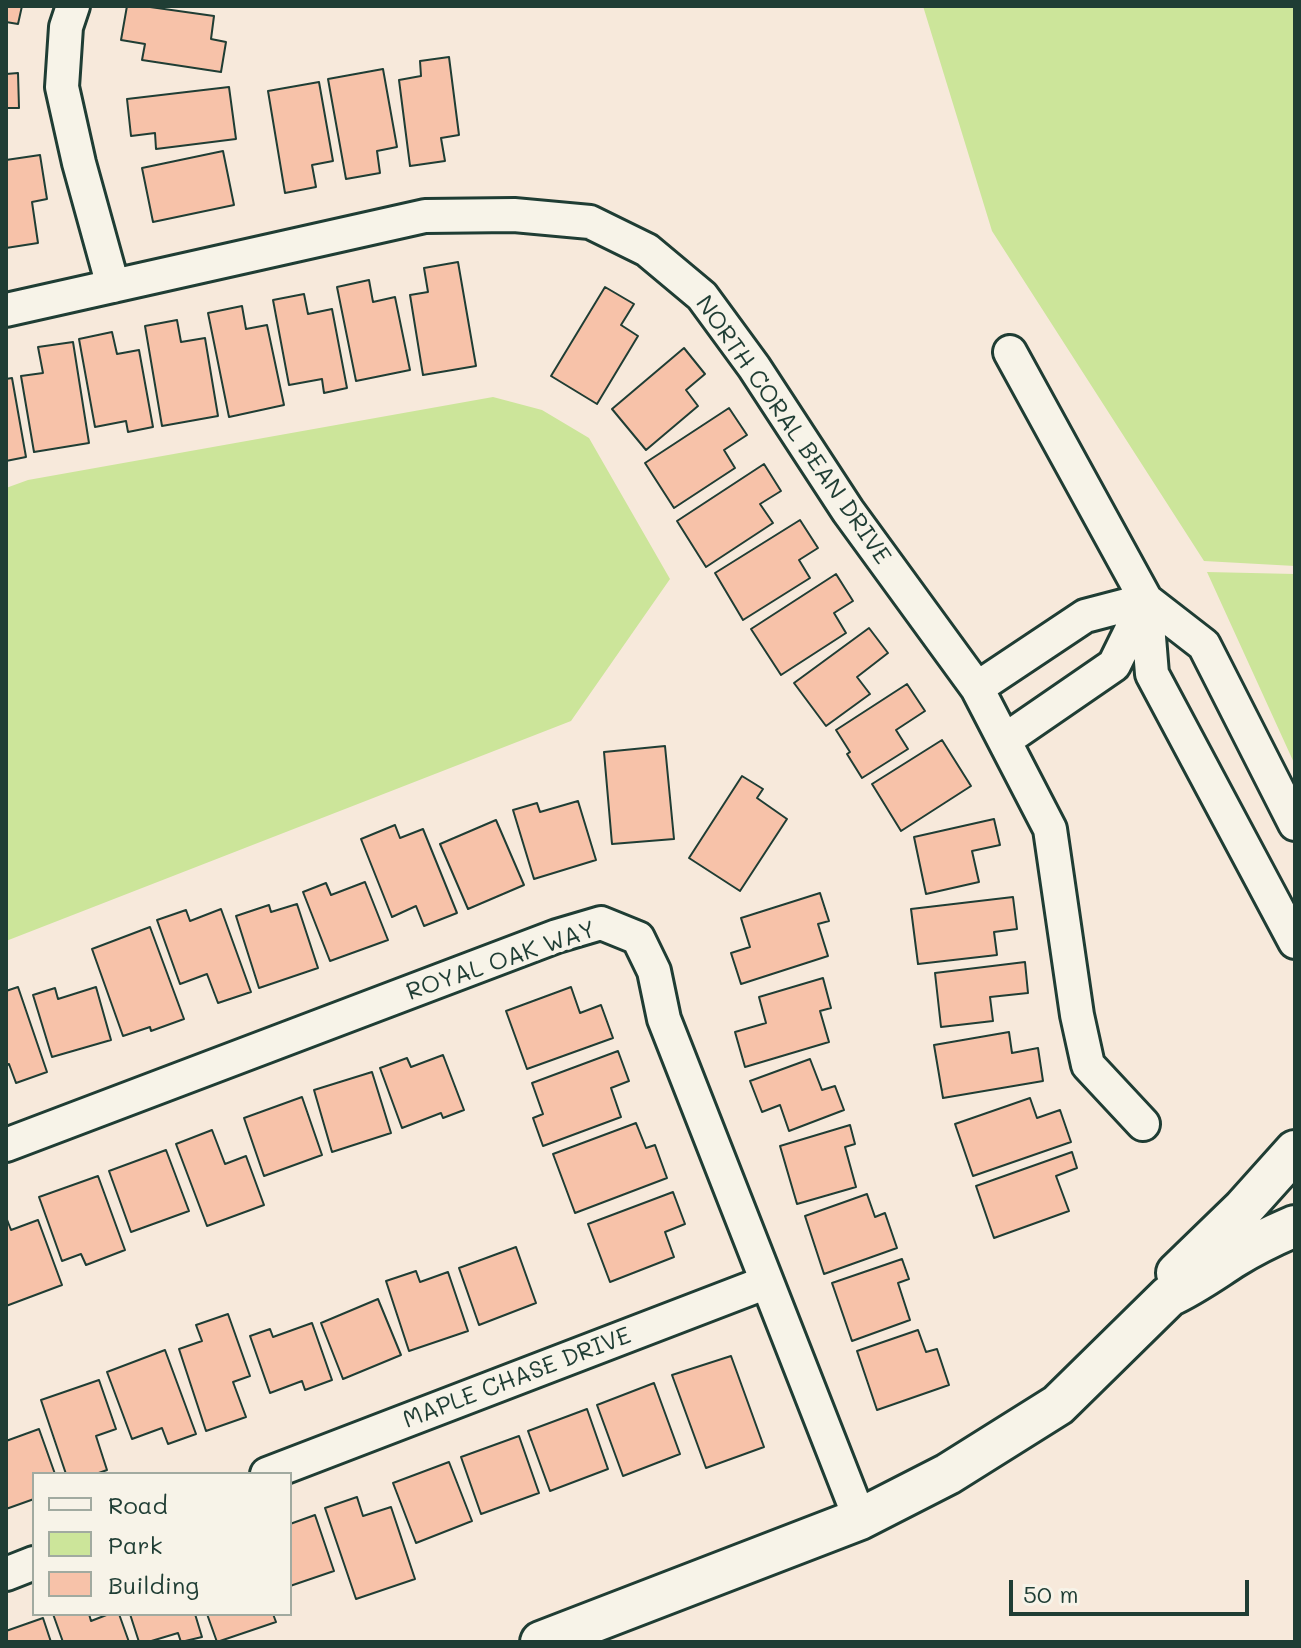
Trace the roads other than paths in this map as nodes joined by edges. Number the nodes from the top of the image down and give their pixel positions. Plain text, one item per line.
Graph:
1 (73, 6) edge
2 (113, 286) junction
3 (6, 310) edge
4 (1010, 352) dead end
5 (1146, 600) junction
6 (977, 688) junction
7 (1005, 740) junction
8 (1295, 824) edge
9 (1295, 942) edge
10 (1143, 1124) dead end
11 (6, 1145) edge
12 (1295, 1151) edge
13 (1295, 1226) edge
14 (767, 1282) junction
15 (1169, 1296) junction
16 (272, 1472) edge
17 (860, 1519) junction
18 (32, 1564) edge
19 (6, 1574) edge
20 (541, 1642) edge

1 - 2 street
2 - 3 street, NORTH CORAL BEAN DRIVE
2 - 6 street, NORTH CORAL BEAN DRIVE
4 - 5 street
5 - 6 street
5 - 7 street
5 - 8 street
5 - 9 street
6 - 7 street, NORTH CORAL BEAN DRIVE
7 - 10 street, NORTH CORAL BEAN DRIVE
11 - 14 street, ROYAL OAK WAY
12 - 15 street
13 - 15 street
14 - 16 street, MAPLE CHASE DRIVE
14 - 17 street, ROYAL OAK WAY
15 - 17 street
17 - 20 street
18 - 19 street

